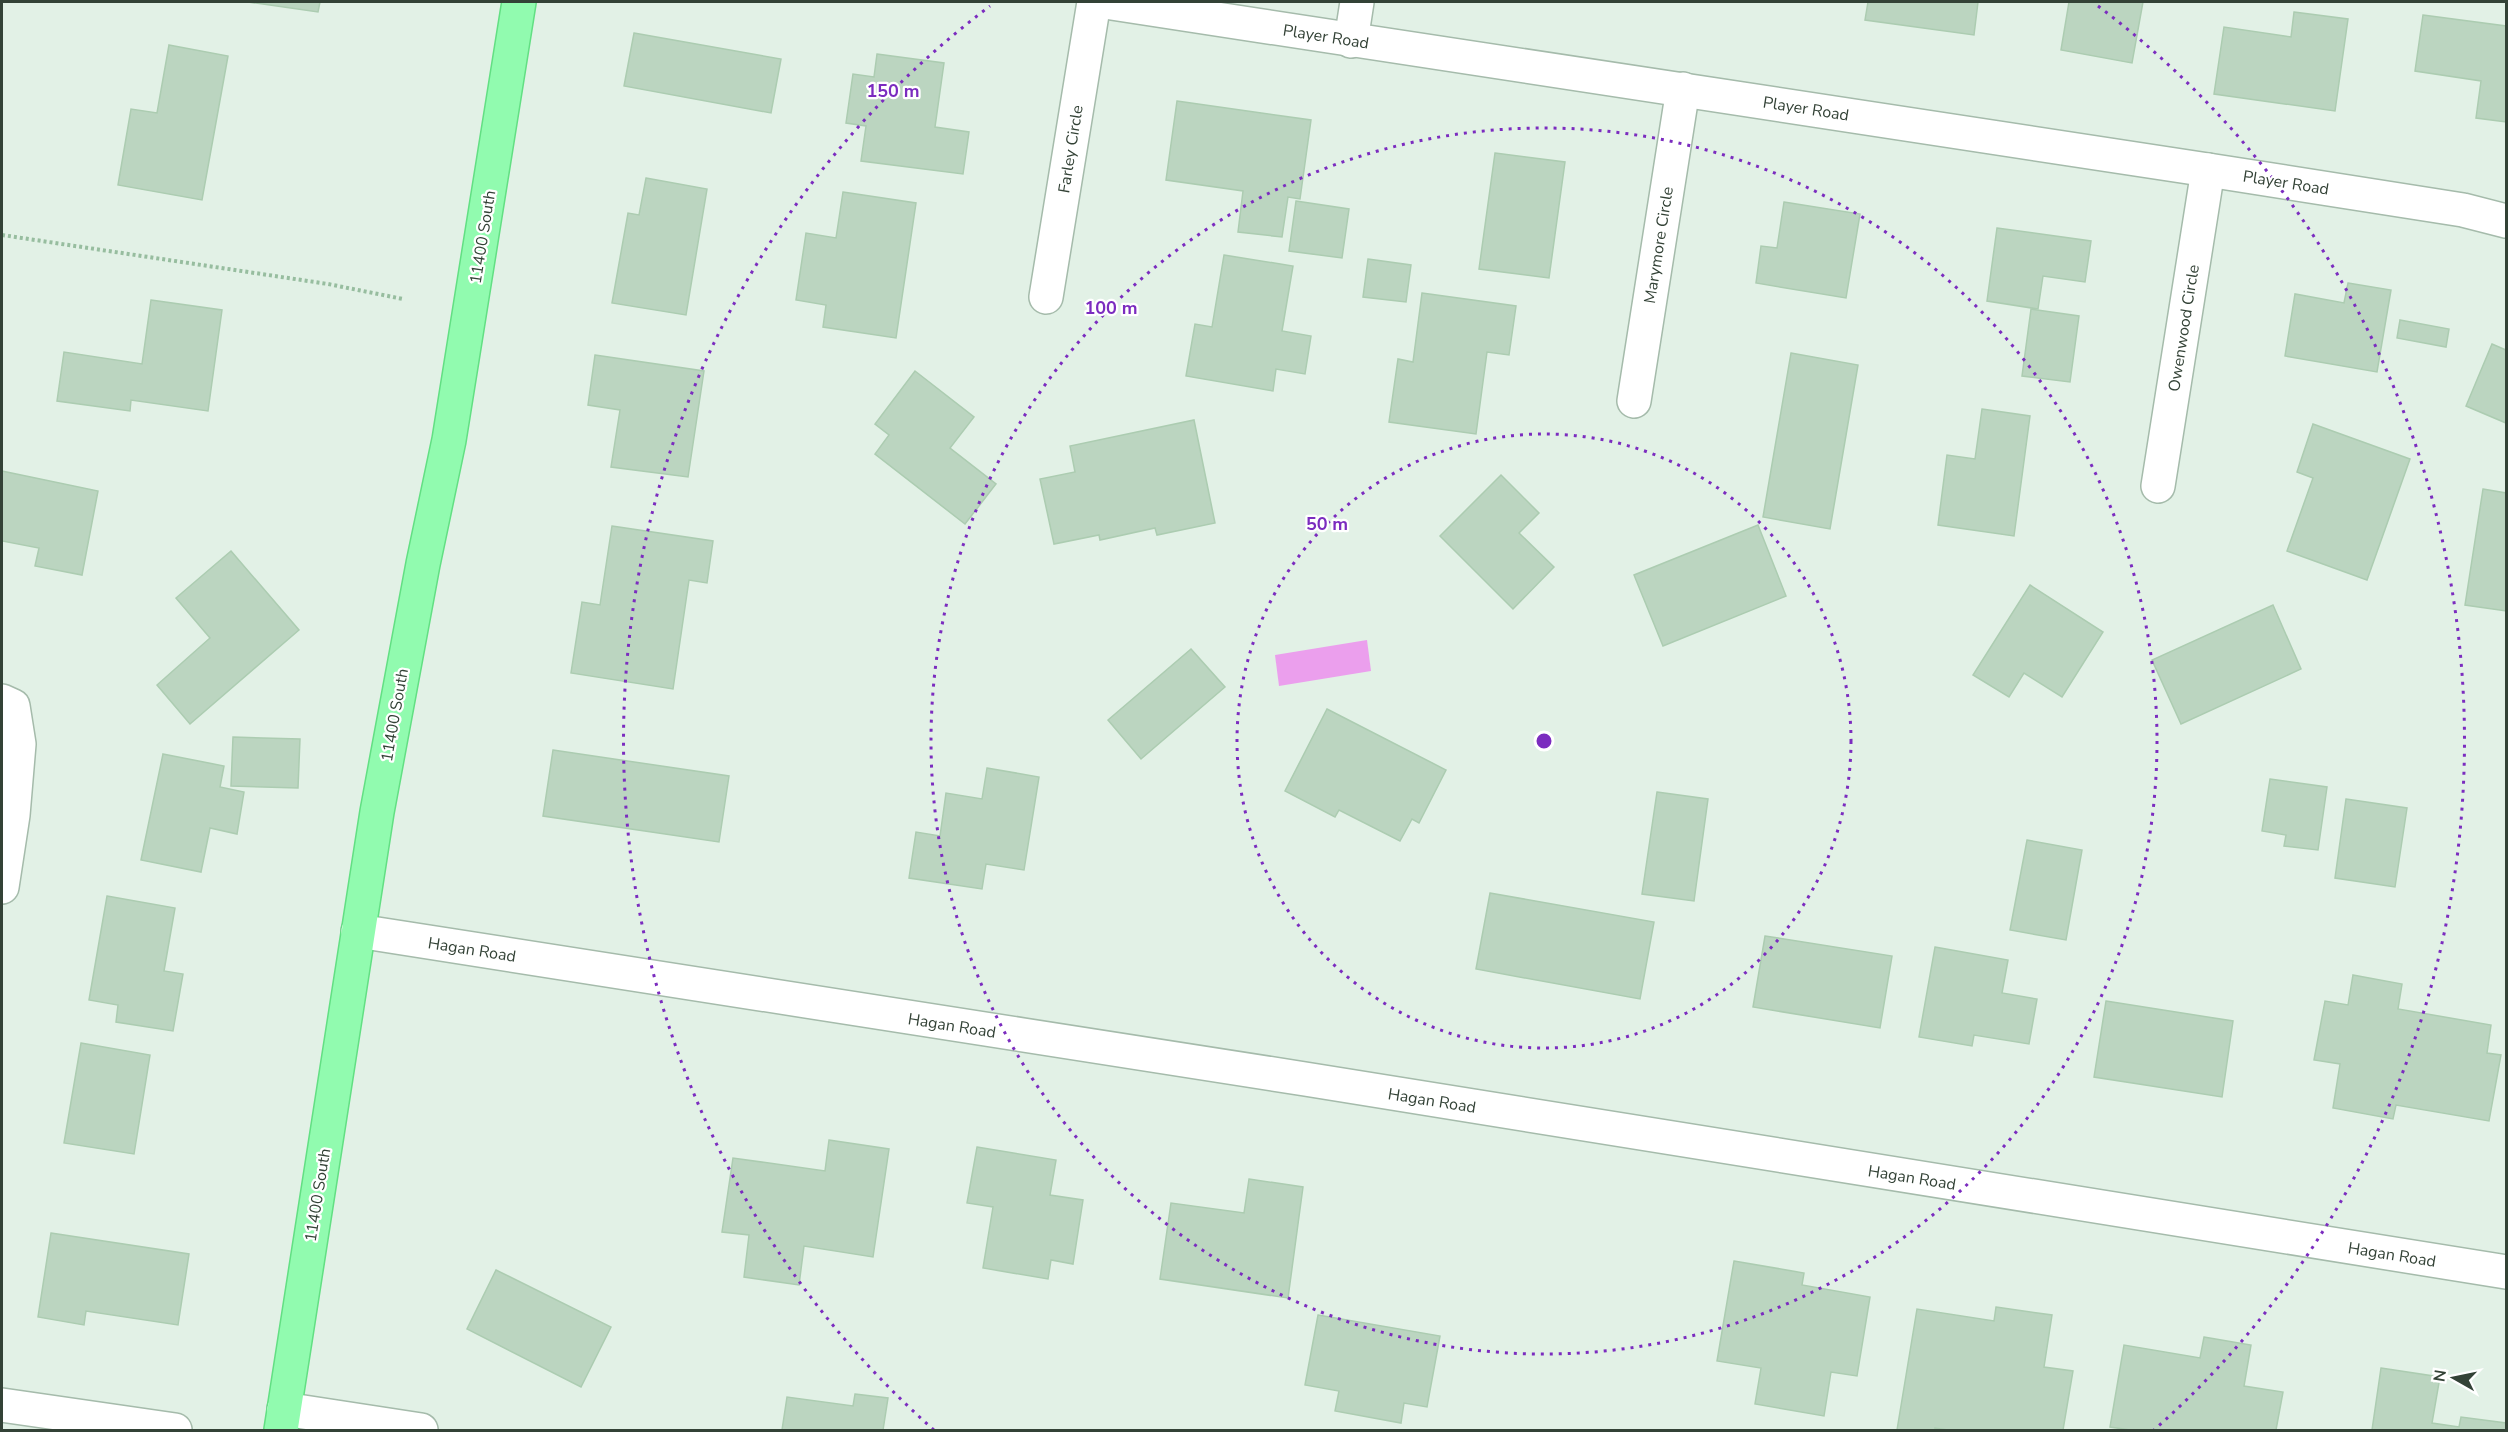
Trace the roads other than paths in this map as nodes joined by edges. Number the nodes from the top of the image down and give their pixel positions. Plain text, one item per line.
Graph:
1 (519, 2) edge
2 (1094, 2) edge
3 (1105, 2) edge
4 (1357, 2) edge
5 (1351, 40) junction
6 (1683, 89) junction
7 (2208, 170) junction
8 (2506, 221) edge
9 (1046, 297) dead end
10 (1634, 401) dead end
11 (2158, 486) dead end
12 (7, 704) edge
13 (2, 887) edge
14 (358, 931) junction
15 (2506, 1272) edge
16 (2, 1406) edge
17 (282, 1420) edge
18 (175, 1431) edge
19 (420, 1431) edge

1 - 14 main road, 11400 South
2 - 9 street, Farley Circle
3 - 5 street, Player Road
4 - 5 street
5 - 6 street, Player Road
6 - 7 street, Player Road
6 - 10 street, Marymore Circle
7 - 8 street, Player Road
7 - 11 street, Owenwood Circle
12 - 13 street
14 - 15 street, Hagan Road
14 - 17 main road, 11400 South
16 - 18 street
17 - 19 street

